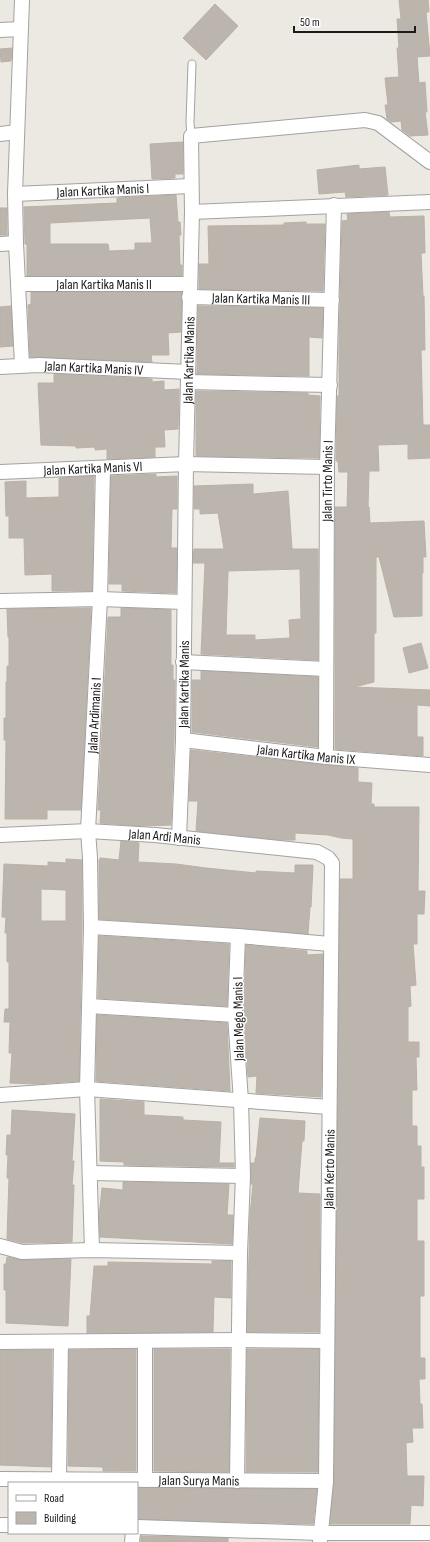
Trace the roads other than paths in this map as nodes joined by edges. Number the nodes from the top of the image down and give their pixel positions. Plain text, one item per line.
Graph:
1 (22, 0) edge
2 (20, 29) junction
3 (0, 30) edge
4 (192, 64) dead end
5 (17, 132) junction
6 (0, 134) edge
7 (191, 136) junction
8 (430, 162) edge
9 (191, 186) junction
10 (15, 194) junction
11 (430, 202) edge
12 (334, 205) junction
13 (192, 212) junction
14 (16, 243) junction
15 (0, 244) edge
16 (19, 284) junction
17 (190, 291) junction
18 (332, 300) junction
19 (22, 365) junction
20 (0, 367) edge
21 (188, 377) junction
22 (330, 385) junction
23 (186, 464) junction
24 (327, 467) junction
25 (103, 468) junction
26 (0, 472) edge
27 (100, 600) junction
28 (0, 602) edge
29 (184, 602) junction
30 (183, 662) junction
31 (326, 669) junction
32 (183, 740) junction
33 (326, 757) junction
34 (430, 765) edge
35 (88, 831) junction
36 (0, 835) edge
37 (179, 838) junction
38 (328, 858) joint
39 (91, 928) junction
40 (238, 936) junction
41 (330, 944) junction
42 (89, 1006) junction
43 (236, 1015) junction
44 (87, 1089) junction
45 (0, 1095) edge
46 (241, 1101) junction
47 (329, 1108) junction
48 (90, 1173) junction
49 (243, 1176) junction
50 (0, 1246) edge
51 (92, 1250) junction
52 (240, 1253) junction
53 (239, 1340) junction
54 (145, 1341) junction
55 (327, 1341) junction
56 (0, 1342) edge
57 (61, 1342) junction
58 (0, 1478) edge
59 (59, 1479) junction
60 (144, 1480) junction
61 (237, 1481) junction
62 (326, 1481) junction
63 (138, 1527) edge
64 (430, 1533) edge
65 (320, 1538) edge

1 - 2 street
2 - 3 street
2 - 5 street
4 - 7 lane
5 - 6 street
5 - 10 street
7 - 8 street
7 - 9 street, Jalan Kartika Manis
9 - 10 street, Jalan Kartika Manis I
9 - 13 street, Jalan Kartika Manis
10 - 14 street
11 - 12 street
12 - 13 street
12 - 18 street, Jalan Tirto Manis I
13 - 17 street, Jalan Kartika Manis
14 - 15 street
14 - 16 street
16 - 17 street, Jalan Kartika Manis II
16 - 19 street
17 - 18 street, Jalan Kartika Manis III
17 - 21 street, Jalan Kartika Manis
18 - 22 street, Jalan Tirto Manis I
19 - 20 street, Jalan Kartika Manis IV
19 - 21 street, Jalan Kartika Manis IV
21 - 22 street, Jalan Kartika Manis IV
21 - 23 street, Jalan Kartika Manis
22 - 24 street, Jalan Tirto Manis I
23 - 24 street, Jalan Kartika Manis VI
23 - 25 street, Jalan Kartika Manis VI
23 - 29 street, Jalan Kartika Manis
24 - 31 street, Jalan Tirto Manis I
25 - 26 street, Jalan Kartika Manis VI
25 - 27 street, Jalan Ardimanis I
27 - 28 street
27 - 29 street
27 - 35 street, Jalan Ardimanis I
29 - 30 street, Jalan Kartika Manis
30 - 31 street
30 - 32 street, Jalan Kartika Manis
31 - 33 street, Jalan Tirto Manis I
32 - 33 street, Jalan Kartika Manis IX
32 - 37 street, Jalan Kartika Manis
33 - 34 street, Jalan Kartika Manis IX
35 - 36 street, Jalan Ardi Manis
35 - 37 street, Jalan Ardi Manis
35 - 39 street, Jalan Ardimanis I
37 - 38 street, Jalan Ardi Manis
38 - 41 street, Jalan Kerto Manis
39 - 40 street
39 - 42 street, Jalan Ardimanis I
40 - 41 street
40 - 43 street, Jalan Mego Manis I
41 - 47 street, Jalan Kerto Manis
42 - 43 street
42 - 44 street, Jalan Ardimanis I
43 - 46 street, Jalan Mego Manis I
44 - 45 street
44 - 46 street
44 - 48 street, Jalan Ardimanis I
46 - 47 street
46 - 49 street, Jalan Mego Manis I
47 - 55 street, Jalan Kerto Manis
48 - 49 street
48 - 51 street, Jalan Ardimanis I
49 - 52 street, Jalan Mego Manis I
50 - 51 street
51 - 52 street
52 - 53 street, Jalan Mego Manis I
53 - 54 street
53 - 55 street
53 - 61 street, Jalan Mego Manis I
54 - 57 street
54 - 60 street
55 - 62 street, Jalan Kerto Manis
56 - 57 street
57 - 59 street
58 - 59 street, Jalan Surya Manis
59 - 60 street, Jalan Surya Manis
60 - 61 street, Jalan Surya Manis
61 - 62 street, Jalan Surya Manis
62 - 65 street, Jalan Kerto Manis
63 - 65 street
64 - 65 street

